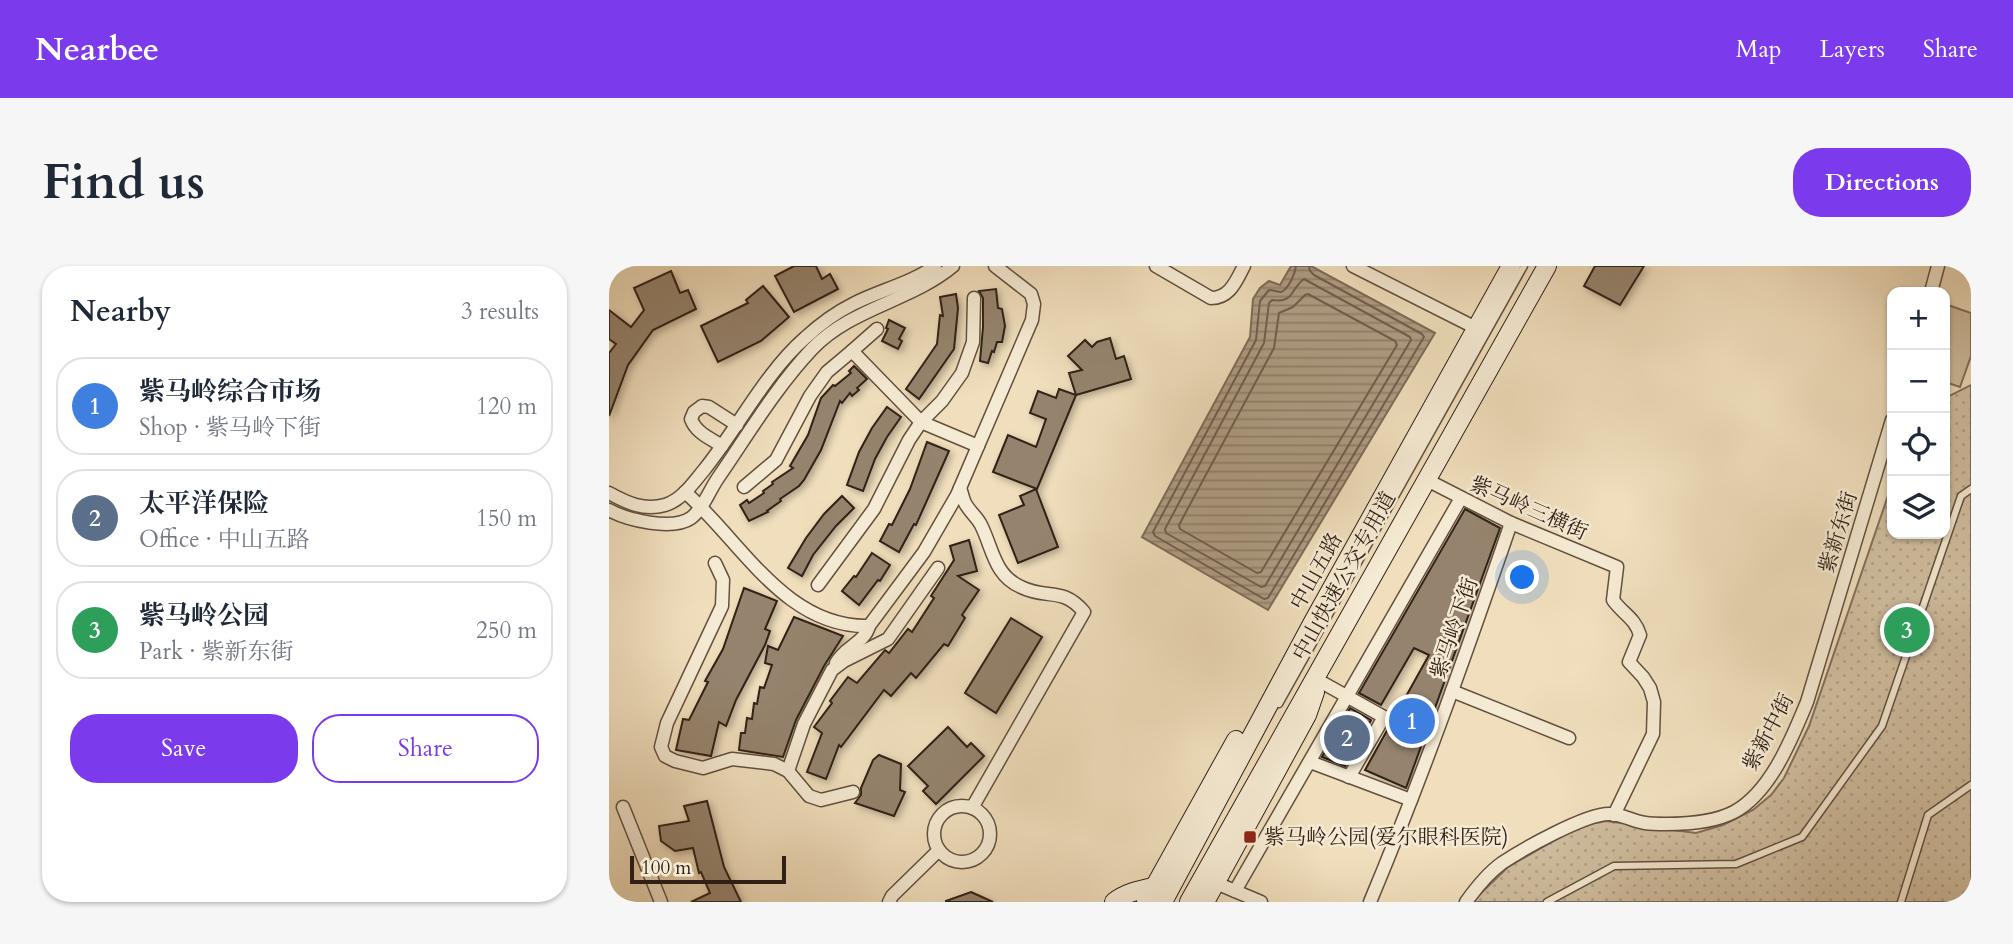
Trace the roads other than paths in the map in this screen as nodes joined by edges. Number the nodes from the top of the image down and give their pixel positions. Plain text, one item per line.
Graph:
1 (935, 266) edge
2 (953, 266) edge
3 (995, 266) edge
4 (1156, 266) edge
5 (1244, 266) edge
6 (1353, 266) edge
7 (1511, 266) edge
8 (1524, 266) edge
9 (1547, 266) edge
10 (1938, 266) edge
11 (1932, 287) edge
12 (974, 298) dead end
13 (1476, 328) junction
14 (877, 329) dead end
15 (852, 351) junction
16 (1450, 421) dead end
17 (921, 422) junction
18 (737, 425) junction
19 (1887, 437) edge
20 (722, 446) junction
21 (978, 446) junction
22 (1427, 480) junction
23 (744, 487) dead end
24 (960, 488) junction
25 (1971, 489) edge
26 (685, 492) junction
27 (609, 493) edge
28 (1461, 498) junction
29 (701, 506) junction
30 (609, 510) edge
31 (1511, 523) junction
32 (715, 564) dead end
33 (938, 568) dead end
34 (818, 585) dead end
35 (869, 626) junction
36 (1822, 654) joint
37 (832, 670) junction
38 (1314, 678) junction
39 (1452, 691) junction
40 (1273, 713) dead end
41 (1267, 725) dead end
42 (1569, 738) dead end
43 (1310, 762) junction
44 (788, 771) junction
45 (1276, 774) junction
46 (1349, 777) junction
47 (1297, 784) junction
48 (1971, 785) edge
49 (853, 792) dead end
50 (1411, 800) junction
51 (623, 807) dead end
52 (972, 808) junction
53 (1611, 814) junction
54 (939, 849) junction
55 (1216, 883) junction
56 (1235, 891) junction
57 (1162, 899) edge
58 (661, 902) edge
59 (889, 902) edge
60 (1114, 902) edge
61 (1189, 902) edge
62 (1205, 902) edge
63 (1261, 902) edge
64 (1370, 902) edge
65 (1466, 902) edge
66 (1548, 902) edge
67 (1901, 902) edge

1 - 18 street
2 - 29 street
3 - 21 street
4 - 5 street
6 - 13 street
7 - 13 main road, 中山五路
8 - 40 lane, 中山快速公交专用道
9 - 22 main road
10 - 11 street
12 - 17 street
13 - 57 main road, 中山五路
14 - 15 street
15 - 17 street
15 - 23 street
16 - 57 lane, 中山快速公交专用道
17 - 21 street
17 - 34 street
18 - 20 street
18 - 20 street
19 - 36 street, 紫新东街
20 - 26 street
21 - 24 street
22 - 28 street, 紫马岭三横街
22 - 38 main road
24 - 35 street
24 - 52 street
25 - 66 lane
26 - 27 street
26 - 29 street
28 - 31 street, 紫马岭三横街
28 - 43 street
29 - 30 street
29 - 35 street
31 - 39 street, 紫马岭下街
31 - 53 street, 紫马岭三横街
32 - 44 street
33 - 37 street
35 - 37 street
36 - 53 street, 紫新中街
37 - 44 street
38 - 45 main road
38 - 46 street
38 - 61 main road
39 - 42 street
39 - 50 street, 紫马岭下街
41 - 57 lane
43 - 46 street
43 - 47 street
44 - 49 street
45 - 47 street
45 - 55 main road
46 - 50 street
47 - 56 street
48 - 67 lane
50 - 64 street, 紫马岭下街
51 - 58 street
52 - 54 street
52 - 54 street
53 - 65 street
54 - 59 street
55 - 56 street
55 - 62 main road
56 - 63 street
57 - 60 main road

